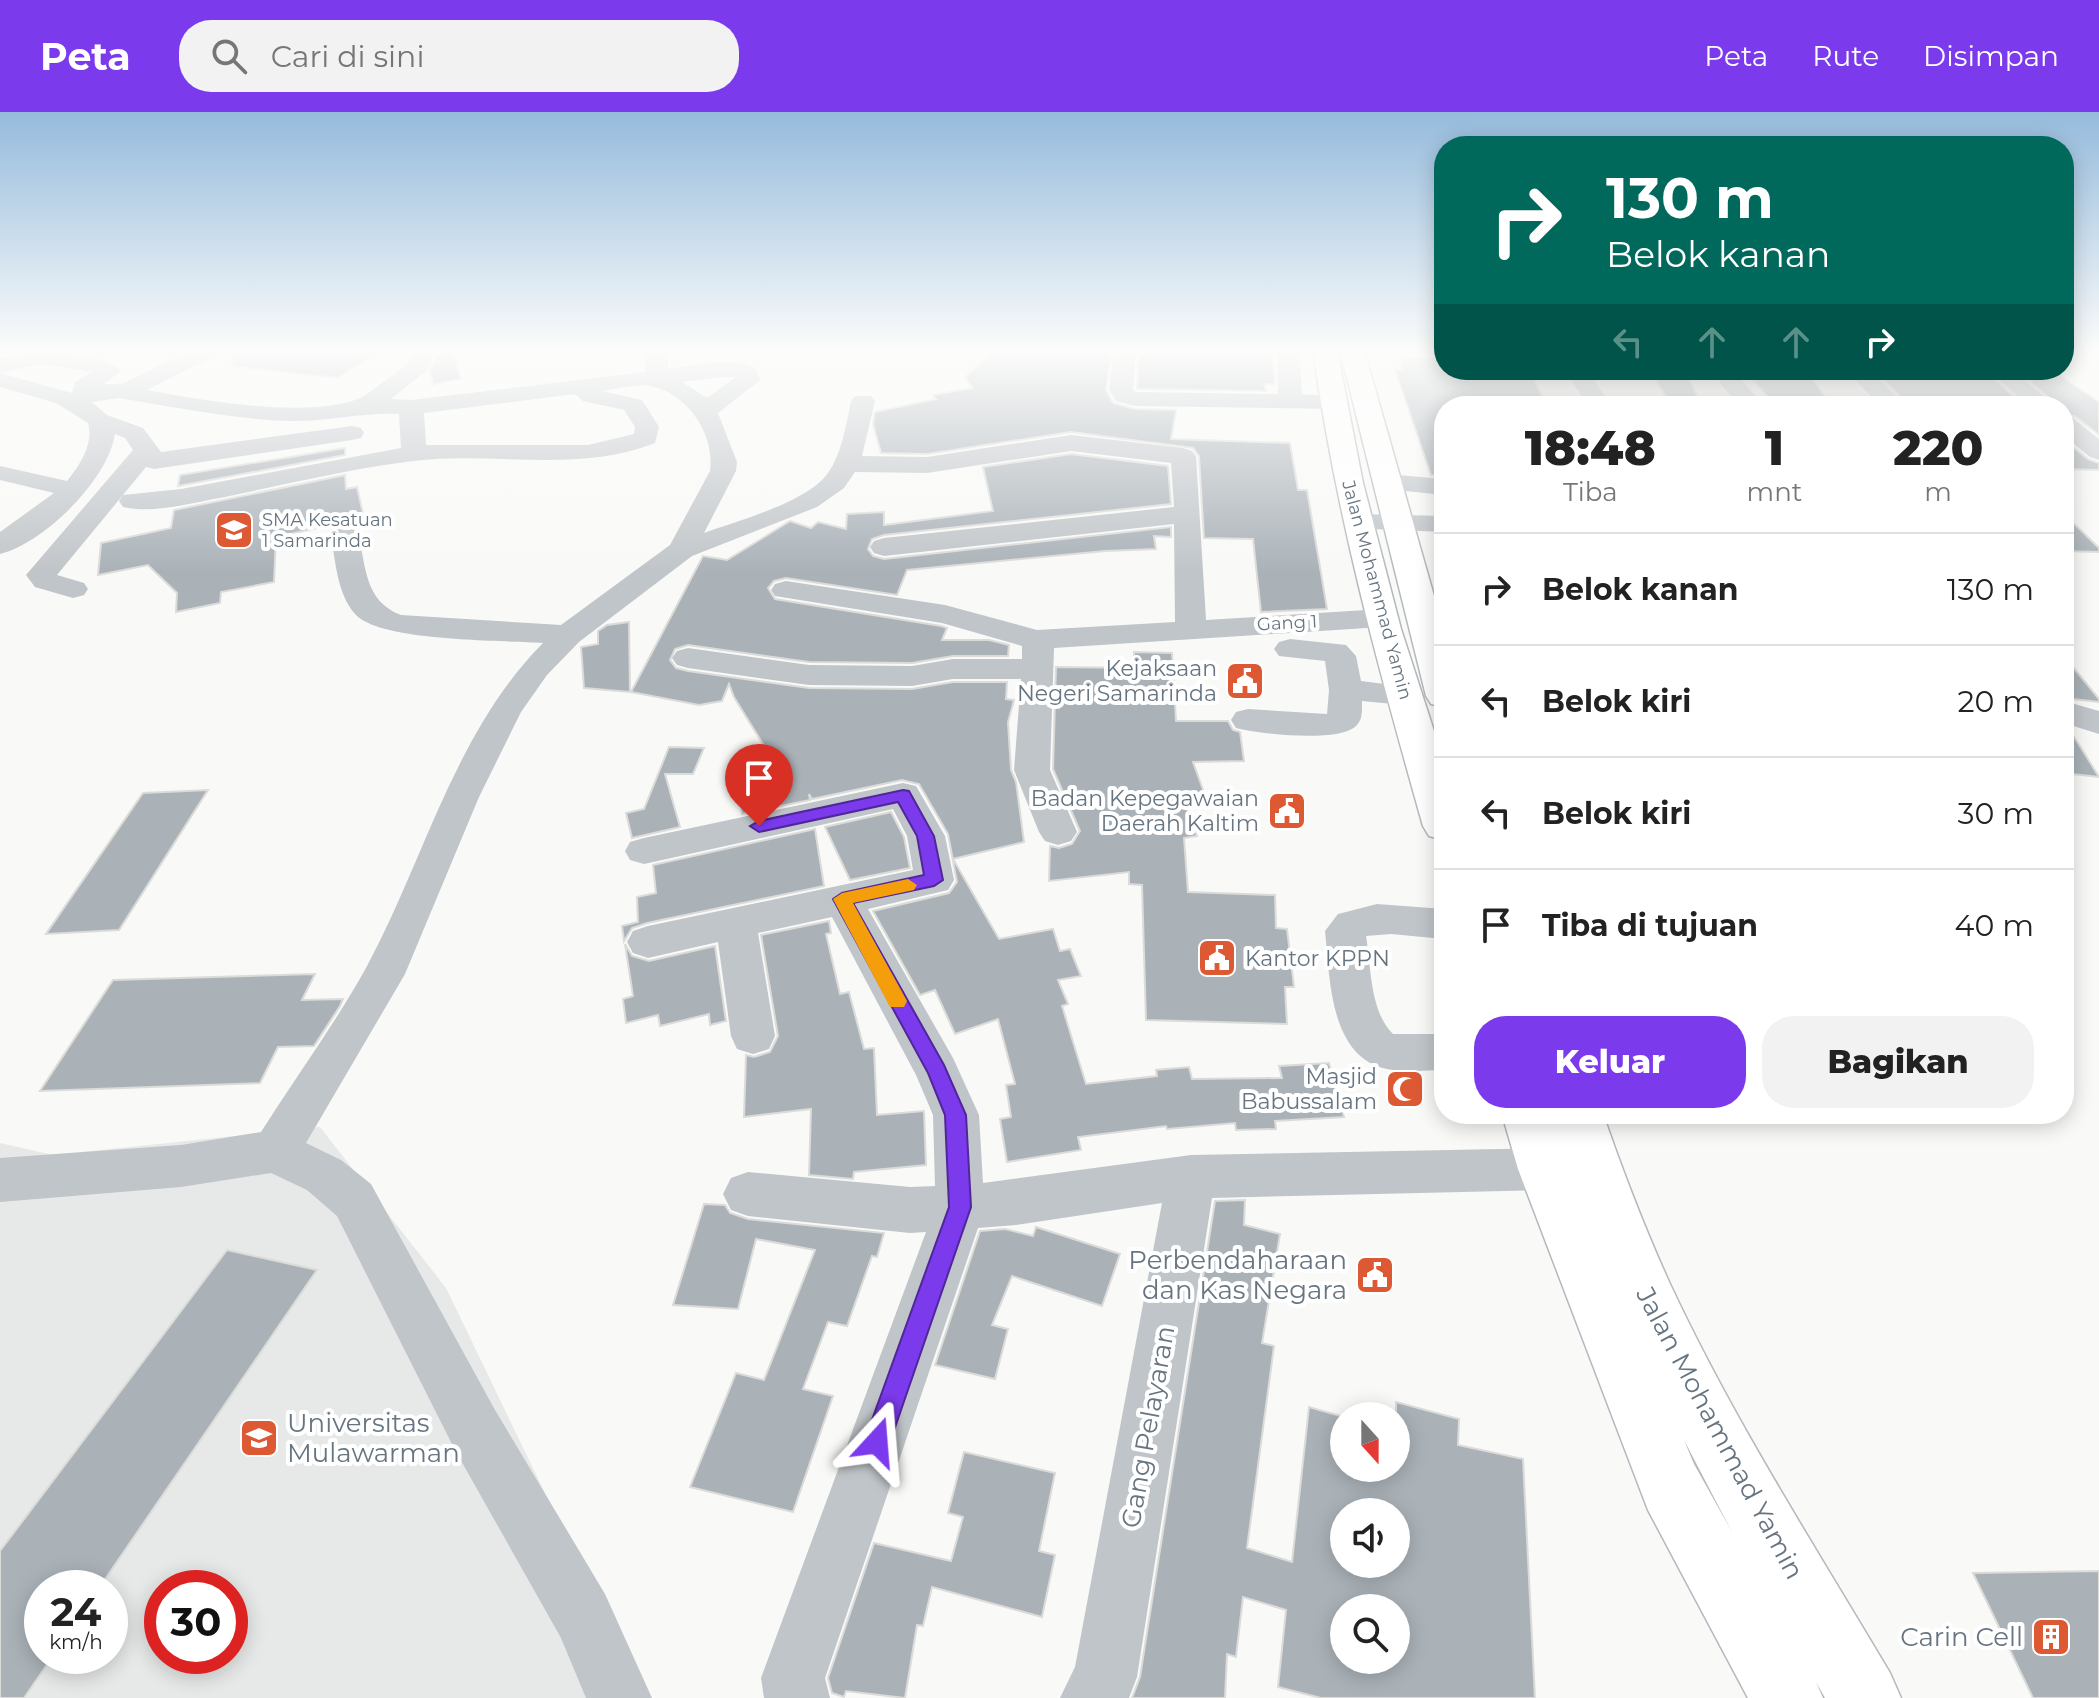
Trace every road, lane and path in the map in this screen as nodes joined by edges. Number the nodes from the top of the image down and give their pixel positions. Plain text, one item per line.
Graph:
1 (100, 424) edge
2 (110, 424) edge
3 (359, 424) edge
4 (412, 424) edge
5 (645, 424) edge
6 (712, 424) edge
7 (860, 424) edge
8 (1338, 424) edge
9 (1371, 424) edge
10 (2074, 431) edge
11 (2099, 452) edge
12 (414, 453) junction
13 (151, 456) junction
14 (845, 464) junction
15 (5, 473) dead end
16 (1386, 482) junction
17 (1434, 486) edge
18 (72, 490) junction
19 (1188, 514) junction
20 (1358, 522) junction
21 (1397, 523) junction
22 (1434, 524) edge
23 (344, 532) dead end
24 (0, 545) edge
25 (884, 547) dead end
26 (682, 550) junction
27 (73, 589) dead end
28 (786, 590) dead end
29 (1382, 618) junction
30 (1191, 630) junction
31 (568, 635) junction
32 (1290, 649) dead end
33 (1037, 655) junction
34 (688, 658) dead end
35 (1434, 659) edge
36 (1346, 690) junction
37 (1404, 695) junction
38 (2074, 714) edge
39 (1248, 720) dead end
40 (2099, 723) edge
41 (1434, 793) edge
42 (1058, 832) dead end
43 (644, 851) dead end
44 (842, 899) junction
45 (736, 923) junction
46 (1434, 923) edge
47 (648, 942) dead end
48 (753, 1036) dead end
49 (1434, 1052) edge
50 (1581, 1124) edge
51 (1536, 1142) edge
52 (275, 1151) junction
53 (1191, 1177) junction
54 (0, 1180) edge
55 (748, 1194) dead end
56 (960, 1207) junction
57 (1099, 1688) edge
58 (619, 1698) edge
59 (797, 1698) edge
60 (1787, 1698) edge
61 (1865, 1698) edge

1 - 18 street
2 - 13 street
3 - 13 street
4 - 12 street
5 - 12 street
6 - 26 street
7 - 14 street
8 - 20 main road, Jalan Mohammad Yamin
9 - 16 main road, Jalan Mohammad Yamin
10 - 11 street
12 - 13 street
13 - 27 street
14 - 19 street
14 - 26 street
15 - 18 street
16 - 17 street
16 - 21 main road, Jalan Mohammad Yamin
18 - 24 street
19 - 25 street
19 - 30 street
20 - 21 street
20 - 29 main road, Jalan Mohammad Yamin
21 - 22 street
21 - 35 main road, Jalan Mohammad Yamin
23 - 31 street
26 - 31 street
28 - 33 street
29 - 30 street, Gang 1
29 - 37 main road, Jalan Mohammad Yamin
30 - 33 street, Gang 1
31 - 52 street
32 - 36 street
33 - 34 street, Gang 1
33 - 42 street
36 - 37 street
36 - 39 street
37 - 41 main road, Jalan Mohammad Yamin
38 - 40 street
43 - 44 street
44 - 45 street
44 - 56 street
45 - 47 street
45 - 48 street
46 - 49 street
50 - 61 main road, Jalan Mohammad Yamin
51 - 53 street
51 - 60 main road, Jalan Mohammad Yamin
52 - 54 street
52 - 58 street
53 - 56 street
53 - 57 street, Gang Pelayaran
55 - 56 street
56 - 59 street

